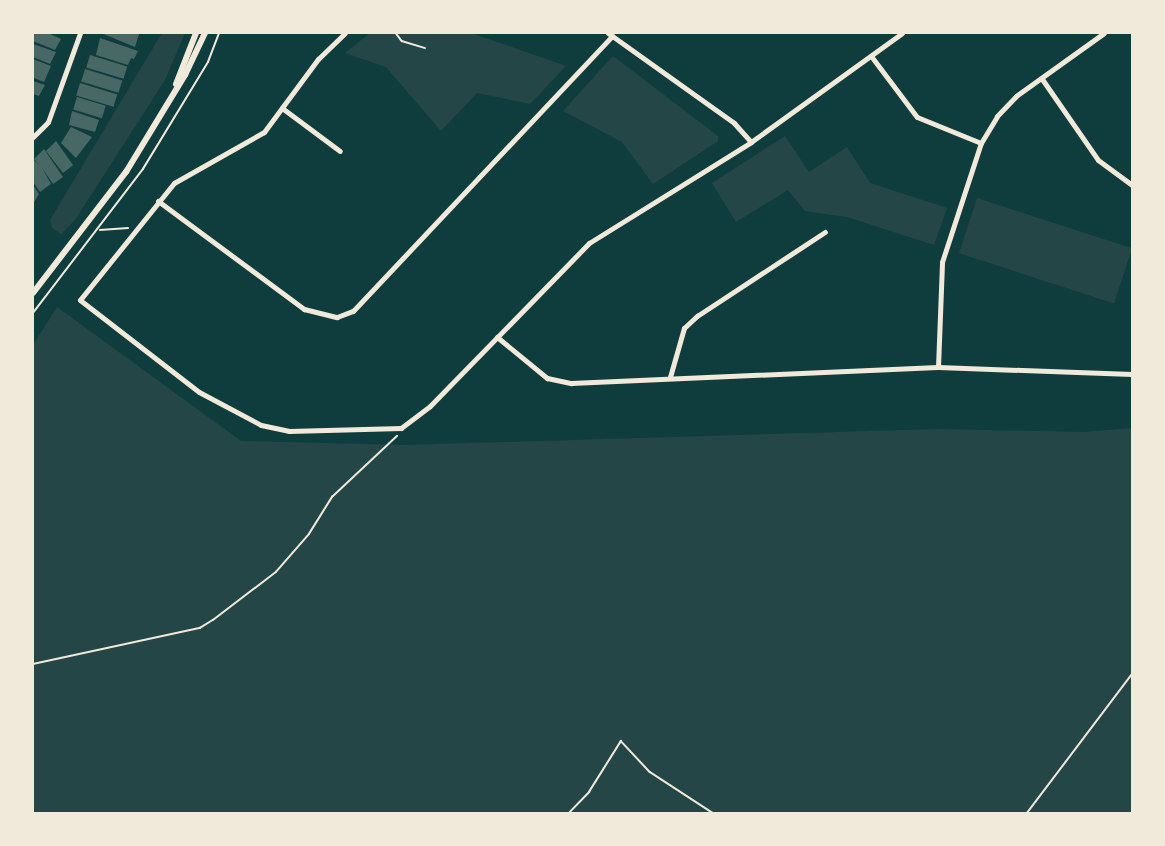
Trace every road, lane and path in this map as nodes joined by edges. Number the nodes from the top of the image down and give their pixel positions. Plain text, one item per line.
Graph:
1 (80, 33) edge
2 (196, 33) edge
3 (204, 33) edge
4 (345, 33) edge
5 (396, 33) edge
6 (902, 33) edge
7 (1104, 33) edge
8 (610, 35) edge
9 (425, 48) dead end
10 (872, 56) junction
11 (1042, 80) junction
12 (169, 101) junction
13 (282, 108) junction
14 (33, 137) edge
15 (750, 142) junction
16 (981, 143) junction
17 (340, 151) dead end
18 (1132, 185) edge
19 (158, 201) junction
20 (135, 227) junction
21 (99, 230) dead end
22 (825, 232) dead end
23 (33, 293) edge
24 (497, 337) junction
25 (938, 366) junction
26 (1132, 374) edge
27 (670, 377) junction
28 (401, 428) junction
29 (33, 664) edge
30 (1132, 674) edge
31 (569, 813) edge
32 (713, 813) edge
33 (1027, 813) edge

1 - 14 street
2 - 12 street
3 - 12 street
4 - 13 street
5 - 9 path
6 - 10 street
7 - 11 street
8 - 15 street
8 - 19 street
10 - 15 street
10 - 16 street
11 - 16 street
11 - 18 street
12 - 23 street
13 - 17 street
13 - 19 street
15 - 24 street
16 - 25 street
19 - 20 street
20 - 21 path
20 - 28 street
22 - 27 street
24 - 27 street
24 - 28 street
25 - 26 street
25 - 27 street
28 - 29 path
30 - 33 path
31 - 32 path

